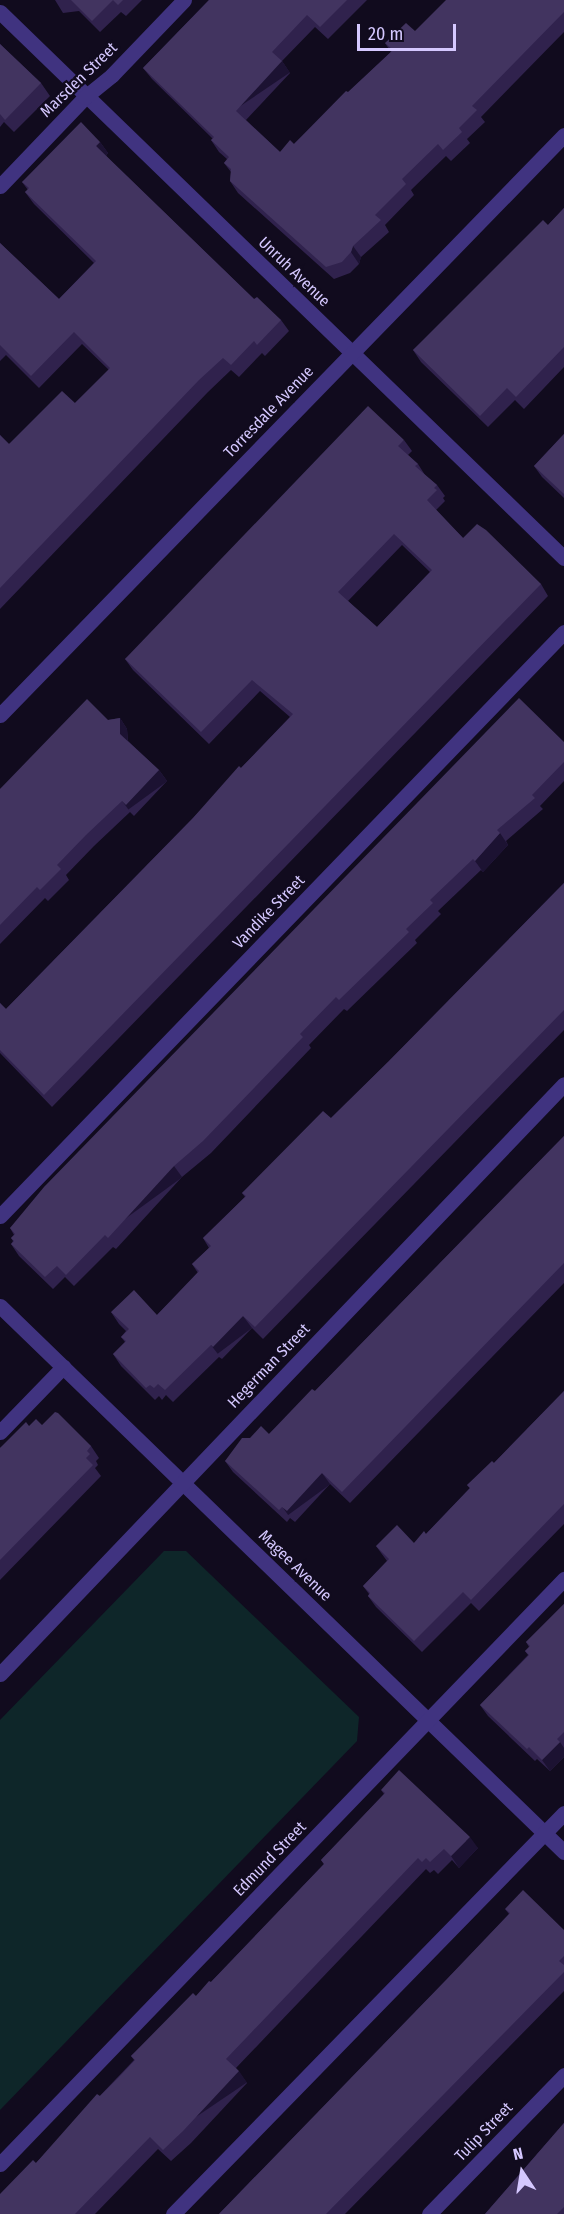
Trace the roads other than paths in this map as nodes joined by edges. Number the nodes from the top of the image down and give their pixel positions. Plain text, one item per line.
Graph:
1 (184, 0) edge
2 (0, 12) edge
3 (85, 97) junction
4 (564, 135) edge
5 (0, 186) edge
6 (352, 352) junction
7 (564, 558) edge
8 (564, 632) edge
9 (0, 715) edge
10 (564, 1084) edge
11 (0, 1216) edge
12 (0, 1306) edge
13 (63, 1367) junction
14 (0, 1432) edge
15 (182, 1482) junction
16 (564, 1579) edge
17 (0, 1674) edge
18 (429, 1721) junction
19 (564, 1813) edge
20 (545, 1833) junction
21 (564, 1852) edge
22 (564, 2075) edge
23 (0, 2164) edge
24 (173, 2214) edge
25 (429, 2214) edge

1 - 3 street, Marsden Street
2 - 3 street, Unruh Avenue
3 - 5 street, Marsden Street
3 - 6 street, Unruh Avenue
4 - 6 street, Torresdale Avenue
6 - 7 street, Unruh Avenue
6 - 9 street, Torresdale Avenue
8 - 11 street, Vandike Street
10 - 15 street, Hegerman Street
12 - 13 street, Magee Avenue
13 - 14 street
13 - 15 street, Magee Avenue
15 - 17 street, Hegerman Street
15 - 18 street, Magee Avenue
16 - 18 street, Edmund Street
18 - 20 street, Magee Avenue
18 - 23 street, Edmund Street
19 - 20 street
20 - 21 street, Magee Avenue
20 - 24 street
22 - 25 street, Tulip Street

